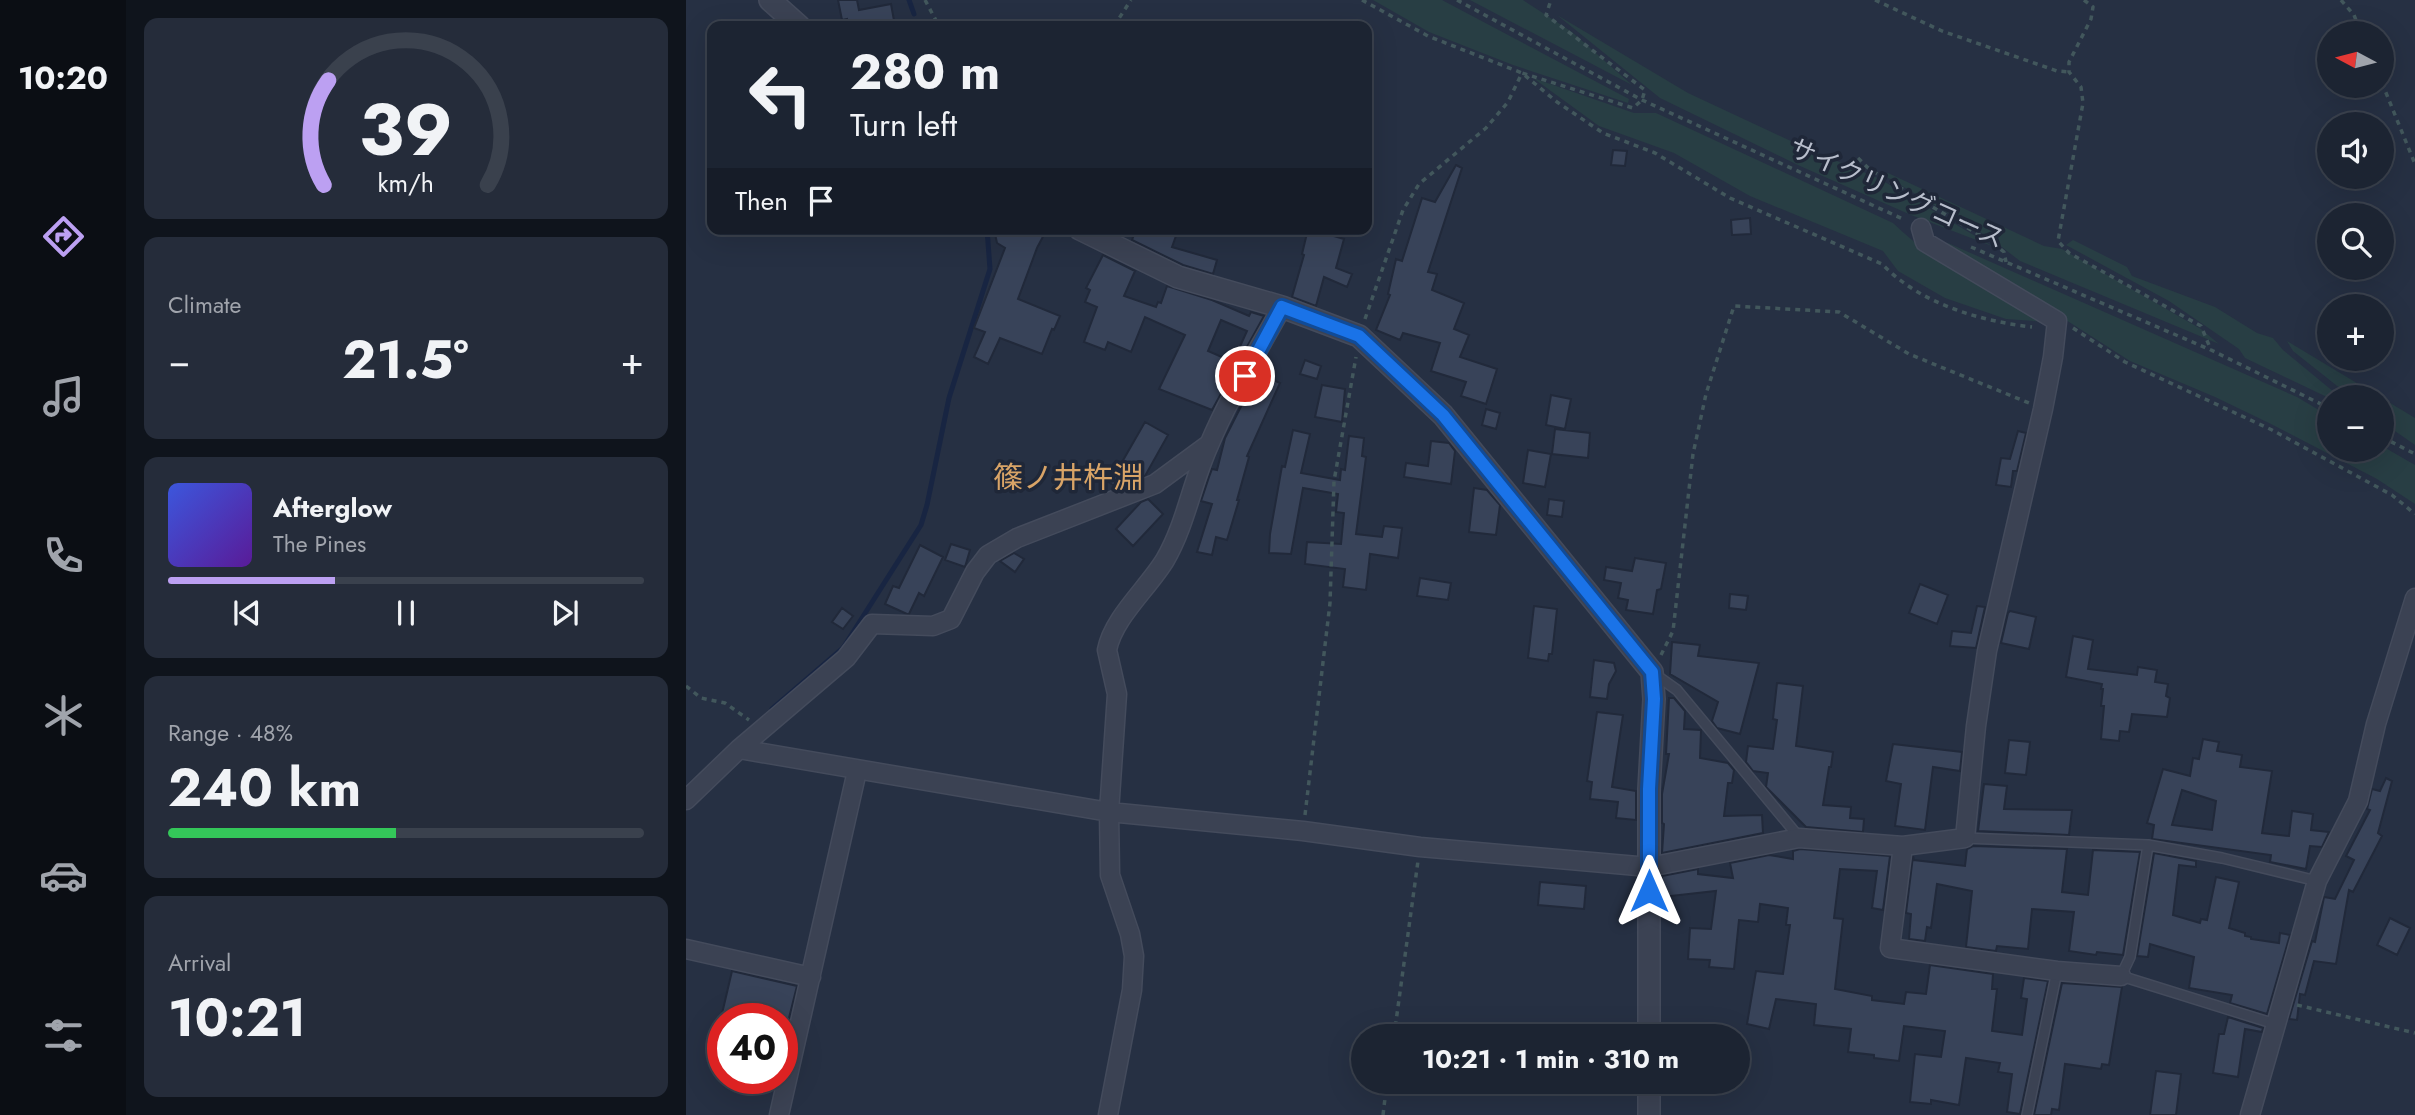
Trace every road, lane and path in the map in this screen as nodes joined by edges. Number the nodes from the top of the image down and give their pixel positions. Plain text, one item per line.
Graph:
1 (770, 0) edge
2 (925, 0) edge
3 (1131, 0) edge
4 (1362, 0) edge
5 (1457, 0) edge
6 (1551, 0) edge
7 (1875, 0) edge
8 (2084, 0) edge
9 (2341, 0) edge
10 (793, 21) edge
11 (936, 21) edge
12 (1117, 21) edge
13 (2356, 21) edge
14 (2069, 72) junction
15 (1522, 74) junction
16 (2388, 98) edge
17 (1642, 100) junction
18 (1858, 159) dead end
19 (2415, 164) edge
20 (1921, 228) joint
21 (1092, 235) edge
22 (1959, 243) dead end
23 (2006, 262) junction
24 (1282, 307) junction
25 (2057, 329) junction
26 (1359, 336) junction
27 (2211, 350) junction
28 (2317, 402) edge
29 (2043, 409) junction
30 (2394, 443) edge
31 (1208, 445) junction
32 (2415, 454) edge
33 (2415, 514) edge
34 (2415, 598) edge
35 (1652, 672) junction
36 (686, 686) edge
37 (761, 730) junction
38 (739, 749) junction
39 (857, 771) junction
40 (686, 800) edge
41 (1108, 812) junction
42 (1303, 831) junction
43 (1799, 838) junction
44 (1965, 838) junction
45 (2148, 845) junction
46 (1903, 846) junction
47 (1420, 847) junction
48 (1649, 867) junction
49 (2317, 881) junction
50 (686, 949) edge
51 (2057, 971) junction
52 (2121, 976) junction
53 (811, 977) junction
54 (2282, 1001) junction
55 (1396, 1024) edge
56 (1649, 1024) edge
57 (2275, 1024) junction
58 (2415, 1033) edge
59 (1386, 1094) edge
60 (1649, 1094) edge
61 (779, 1115) edge
62 (1108, 1115) edge
63 (1383, 1115) edge
64 (1649, 1115) edge
65 (2026, 1115) edge
66 (2250, 1115) edge

1 - 10 street
2 - 11 path
3 - 12 path
4 - 15 path
5 - 17 path, サイクリングコース
6 - 17 path
7 - 14 path
8 - 14 path
9 - 13 path
14 - 27 path
15 - 17 path
15 - 25 path
15 - 26 path
16 - 19 path
17 - 20 path, サイクリングコース
18 - 23 path
20 - 25 street
21 - 24 street
22 - 23 path, サイクリングコース
23 - 27 path, サイクリングコース
24 - 26 street
24 - 31 street
25 - 29 street
25 - 33 path
26 - 35 street
26 - 42 path
27 - 28 path, サイクリングコース
29 - 35 path
29 - 44 street
30 - 32 path
31 - 37 street
31 - 41 street
34 - 49 street
35 - 43 lane
35 - 48 street
36 - 37 path
37 - 38 street
38 - 39 street
38 - 40 street
39 - 41 street
39 - 53 street
41 - 42 street
41 - 62 street
42 - 47 street
43 - 46 street
43 - 48 street
44 - 45 lane
44 - 46 street
45 - 49 lane
45 - 52 lane
46 - 51 street
47 - 48 street
47 - 55 path
48 - 56 street
49 - 54 street
50 - 53 street
51 - 52 street
51 - 65 lane
52 - 57 lane
53 - 61 street
54 - 57 street
54 - 58 path
57 - 66 street
59 - 63 path
60 - 64 street

